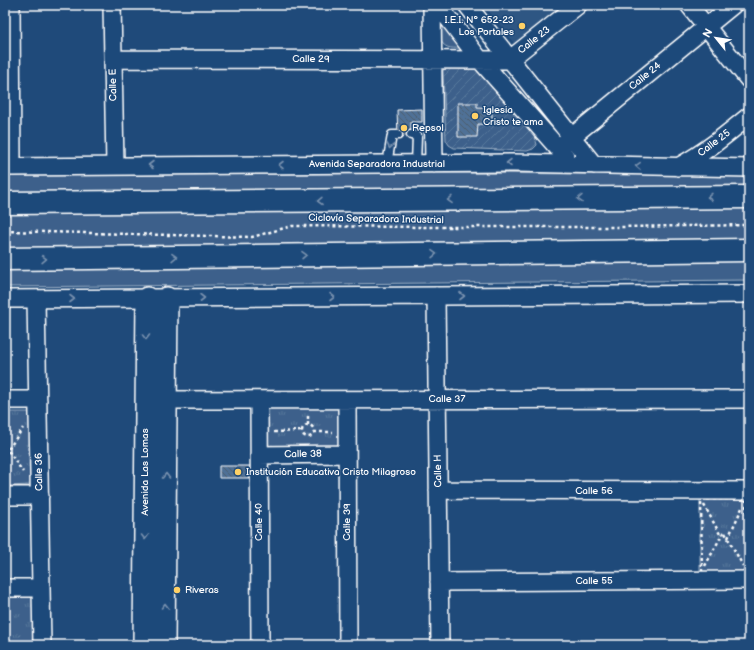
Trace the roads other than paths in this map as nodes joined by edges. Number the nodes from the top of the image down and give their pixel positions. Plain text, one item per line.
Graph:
1 (11, 5) edge
2 (112, 5) edge
3 (432, 5) edge
4 (438, 5) edge
5 (467, 5) edge
6 (578, 5) edge
7 (689, 5) edge
8 (733, 5) edge
9 (706, 26) junction
10 (113, 59) junction
11 (433, 59) junction
12 (480, 60) junction
13 (509, 60) junction
14 (749, 80) edge
15 (749, 116) edge
16 (398, 134) dead end
17 (411, 134) dead end
18 (571, 136) junction
19 (558, 148) junction
20 (386, 164) junction
21 (416, 164) junction
22 (434, 164) junction
23 (572, 164) junction
24 (115, 165) junction
25 (594, 165) junction
26 (8, 167) edge
27 (678, 167) junction
28 (749, 168) edge
29 (749, 197) edge
30 (5, 203) edge
31 (749, 250) edge
32 (5, 259) edge
33 (749, 294) edge
34 (436, 296) junction
35 (146, 298) junction
36 (167, 298) junction
37 (5, 299) edge
38 (36, 299) junction
39 (749, 399) edge
40 (5, 400) edge
41 (38, 400) junction
42 (146, 400) junction
43 (166, 400) junction
44 (259, 400) junction
45 (347, 400) junction
46 (437, 400) junction
47 (347, 454) junction
48 (263, 455) junction
49 (438, 490) junction
50 (748, 495) edge
51 (5, 496) edge
52 (40, 496) junction
53 (748, 577) edge
54 (439, 582) junction
55 (5, 588) edge
56 (41, 588) junction
57 (42, 645) edge
58 (144, 645) edge
59 (164, 645) edge
60 (260, 645) edge
61 (348, 645) edge
62 (440, 645) edge

1 - 26 street
2 - 10 street, Calle E
3 - 11 street
4 - 12 street
5 - 13 street
6 - 13 street, Calle 23
7 - 9 street
8 - 9 street, Calle 24
9 - 14 street
9 - 18 street, Calle 24
10 - 11 street, Calle 29
10 - 24 street, Calle E
11 - 12 street, Calle 29
11 - 22 street
12 - 13 street, Calle 29
12 - 19 street
13 - 18 street
15 - 27 street, Calle 25
16 -> 20 lane
17 - 21 lane
18 - 19 street, Calle 24
18 - 25 street
19 - 23 street
20 - 21 street, Avenida Separadora Industrial
20 -> 24 street, Avenida Separadora Industrial
21 - 22 street, Avenida Separadora Industrial
23 -> 22 street, Avenida Separadora Industrial
23 - 25 street, Avenida Separadora Industrial
24 - 26 street, Avenida Separadora Industrial
27 -> 25 street, Avenida Separadora Industrial
27 - 28 street, Avenida Separadora Industrial
29 -> 30 main road
32 -> 31 main road
34 -> 33 street
36 -> 34 street
34 - 46 street, Calle H
35 - 36 street
38 -> 35 street
35 -> 42 street, Avenida Las Lomas
36 - 43 street, Avenida Las Lomas
37 - 38 street
38 - 41 street, Calle 36
39 - 46 street, Calle 37
40 - 41 street
41 - 52 street, Calle 36
42 - 43 street, Calle 37
42 -> 58 street, Avenida Las Lomas
43 - 44 street, Calle 37
59 -> 43 street, Avenida Las Lomas
44 - 45 street, Calle 37
44 - 48 street, Calle 40
45 - 46 street, Calle 37
45 - 47 street, Calle 39
46 - 49 street, Calle H
47 - 48 street, Calle 38
47 - 61 street, Calle 39
48 - 60 street, Calle 40
49 - 50 street, Calle 56
49 - 54 street, Calle H
51 - 52 street
52 - 56 street, Calle 36
53 - 54 street, Calle 55
54 - 62 street, Calle H
55 - 56 street
56 - 57 street, Calle 36

